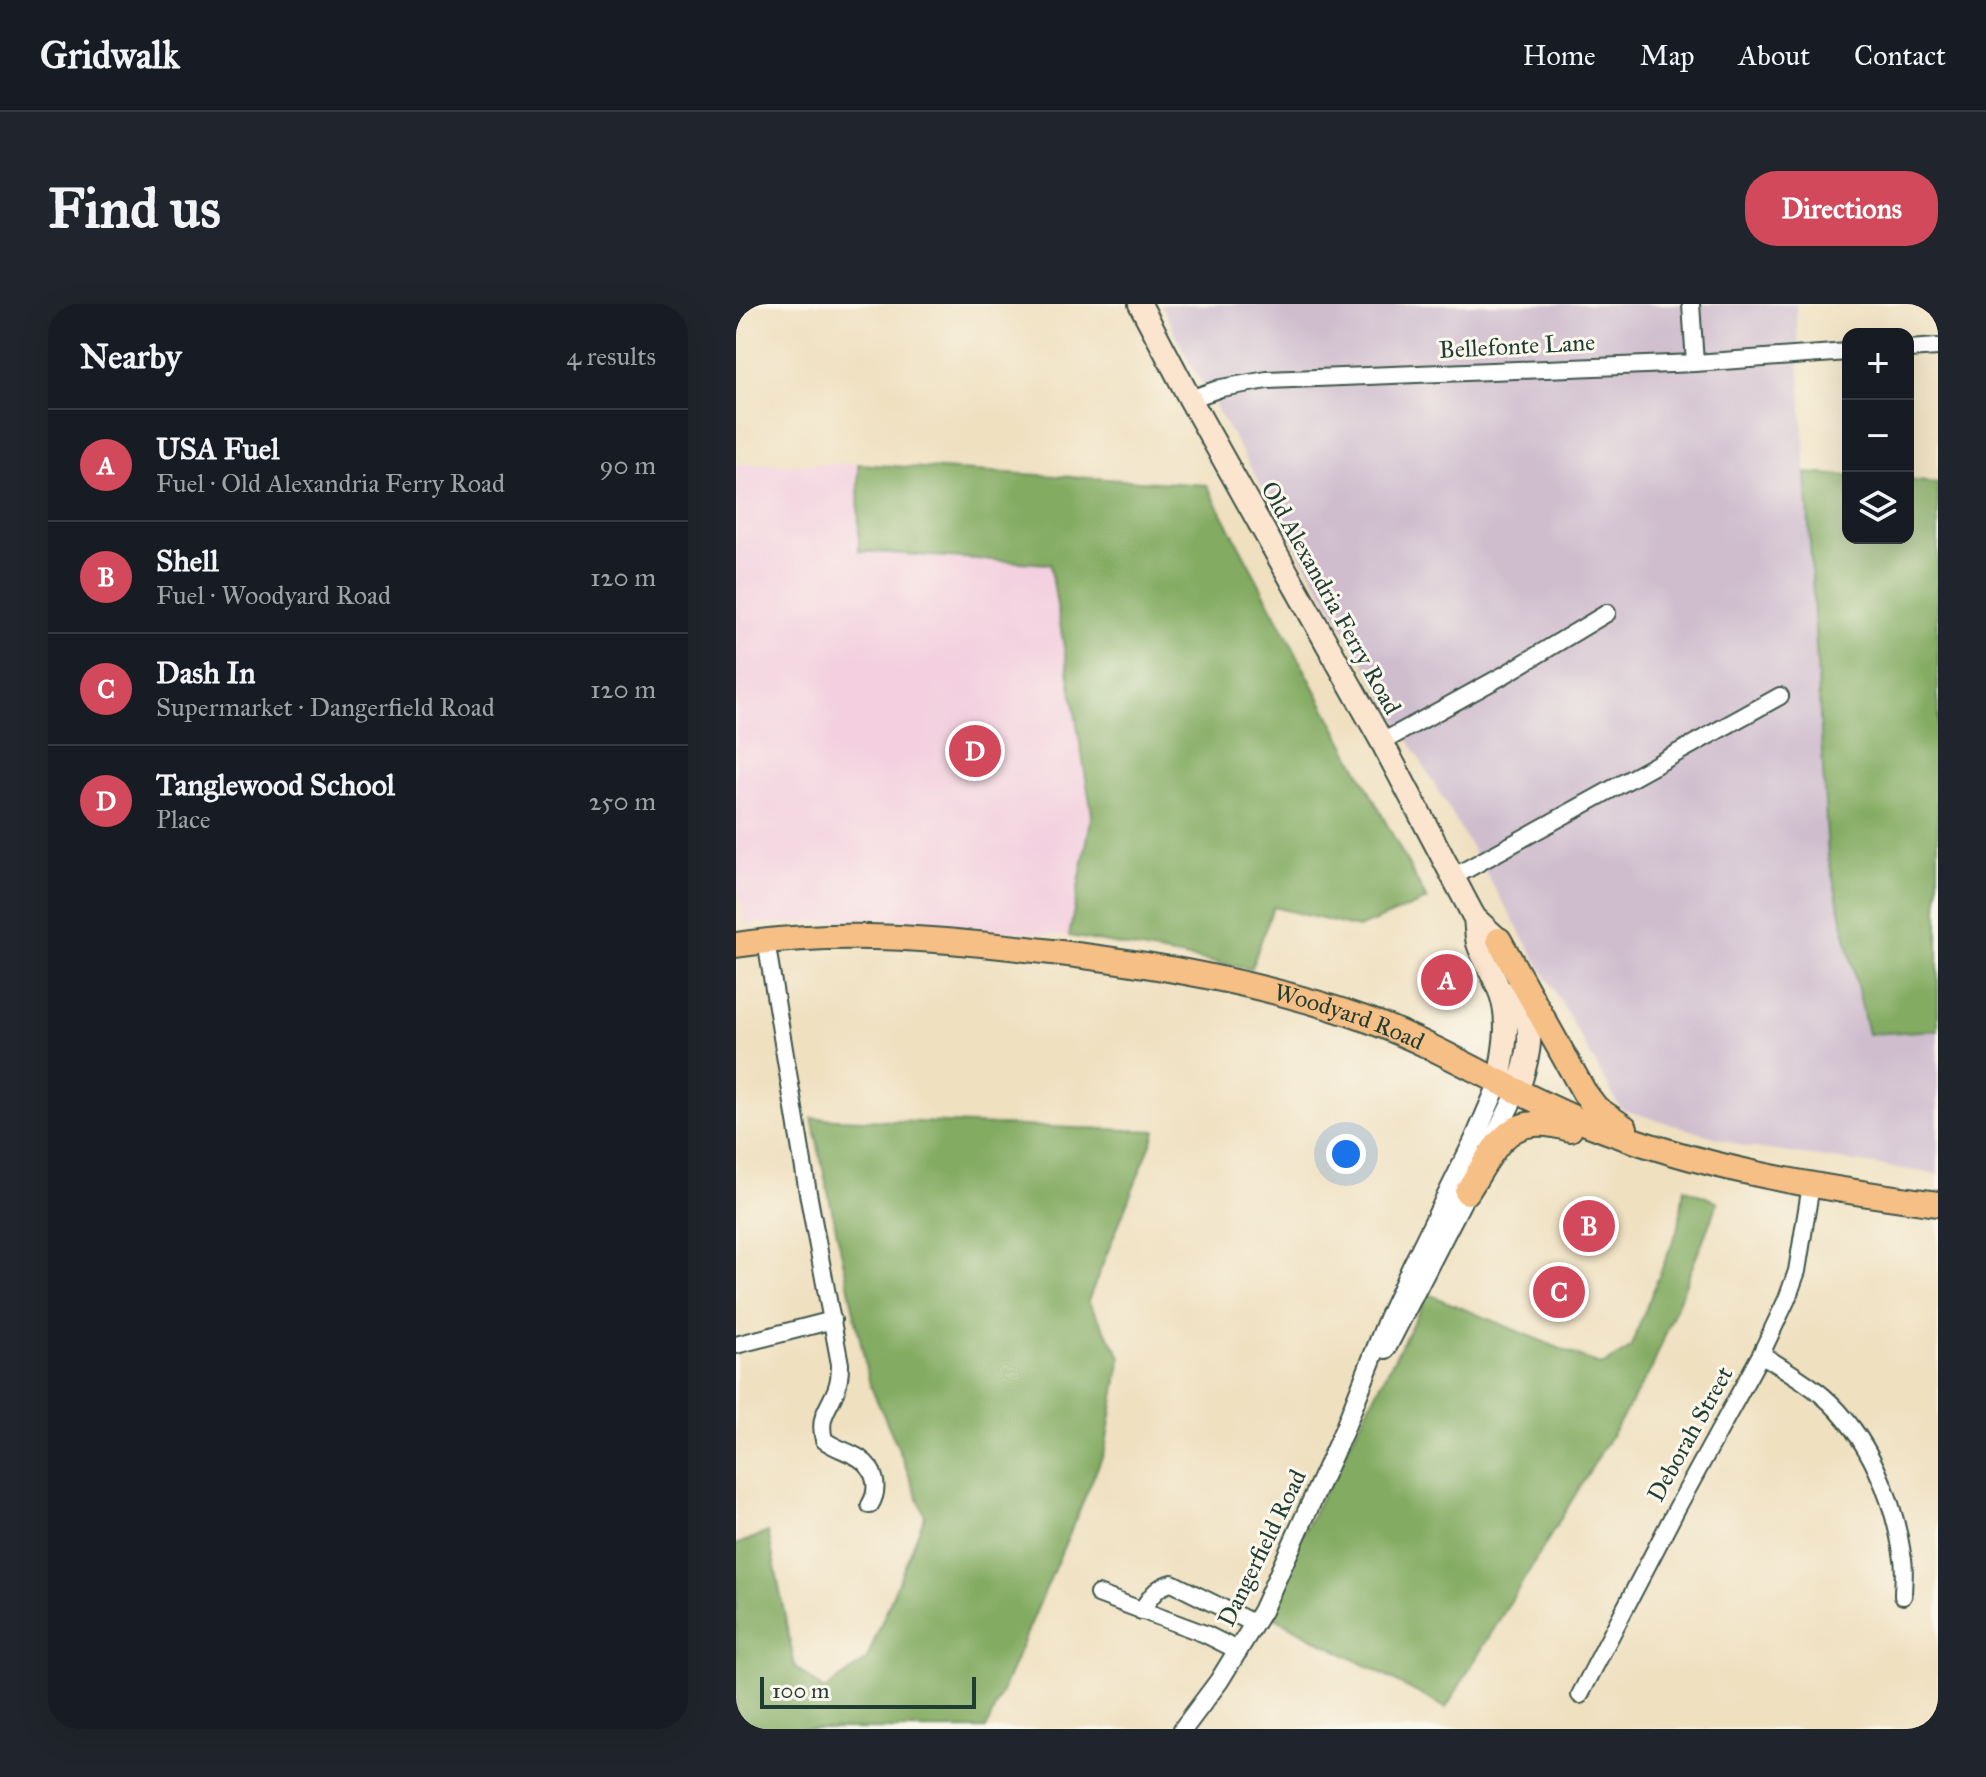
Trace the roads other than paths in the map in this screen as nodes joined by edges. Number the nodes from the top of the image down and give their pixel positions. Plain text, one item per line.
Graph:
1 (1140, 304) edge
2 (1691, 304) edge
3 (1938, 347) edge
4 (1914, 349) edge
5 (1842, 352) edge
6 (1695, 363) junction
7 (1190, 399) junction
8 (1607, 613) dead end
9 (1780, 696) dead end
10 (1382, 742) junction
11 (1453, 877) junction
12 (1475, 918) junction
13 (1499, 940) junction
14 (766, 941) junction
15 (736, 945) edge
16 (1508, 1087) junction
17 (1654, 1147) junction
18 (1811, 1185) junction
19 (1467, 1192) junction
20 (1938, 1204) edge
21 (833, 1320) junction
22 (736, 1345) edge
23 (1761, 1354) junction
24 (1366, 1377) junction
25 (870, 1505) dead end
26 (1098, 1594) dead end
27 (1903, 1596) dead end
28 (1141, 1611) junction
29 (1255, 1624) junction
30 (1239, 1651) junction
31 (1580, 1695) dead end
32 (1183, 1729) edge

1 - 7 main road, Old Alexandria Ferry Road
2 - 6 street
3 - 4 street
5 - 6 street, Bellefonte Lane
6 - 7 street, Bellefonte Lane
7 - 10 main road, Old Alexandria Ferry Road
8 - 10 street
9 - 11 street
10 - 11 main road, Old Alexandria Ferry Road
11 - 12 main road, Old Alexandria Ferry Road
12 - 13 main road, Old Alexandria Ferry Road
12 - 16 main road, Old Alexandria Ferry Road
13 - 16 main road, Old Alexandria Ferry Road
13 - 17 main road
14 - 15 main road, Woodyard Road
14 - 16 main road, Woodyard Road
14 - 21 street
16 - 17 main road, Woodyard Road
16 - 19 street, Dangerfield Road
16 - 24 street, Dangerfield Road
17 - 18 main road, Woodyard Road
17 - 19 main road
18 - 20 main road, Woodyard Road
18 - 23 street, Deborah Street
19 - 24 street, Dangerfield Road
21 - 22 street
21 - 25 street
23 - 27 street
23 - 31 street, Deborah Street
24 - 29 street, Dangerfield Road
26 - 28 street
28 - 29 street
28 - 30 street
29 - 30 street, Dangerfield Road
30 - 32 street, Dangerfield Road

